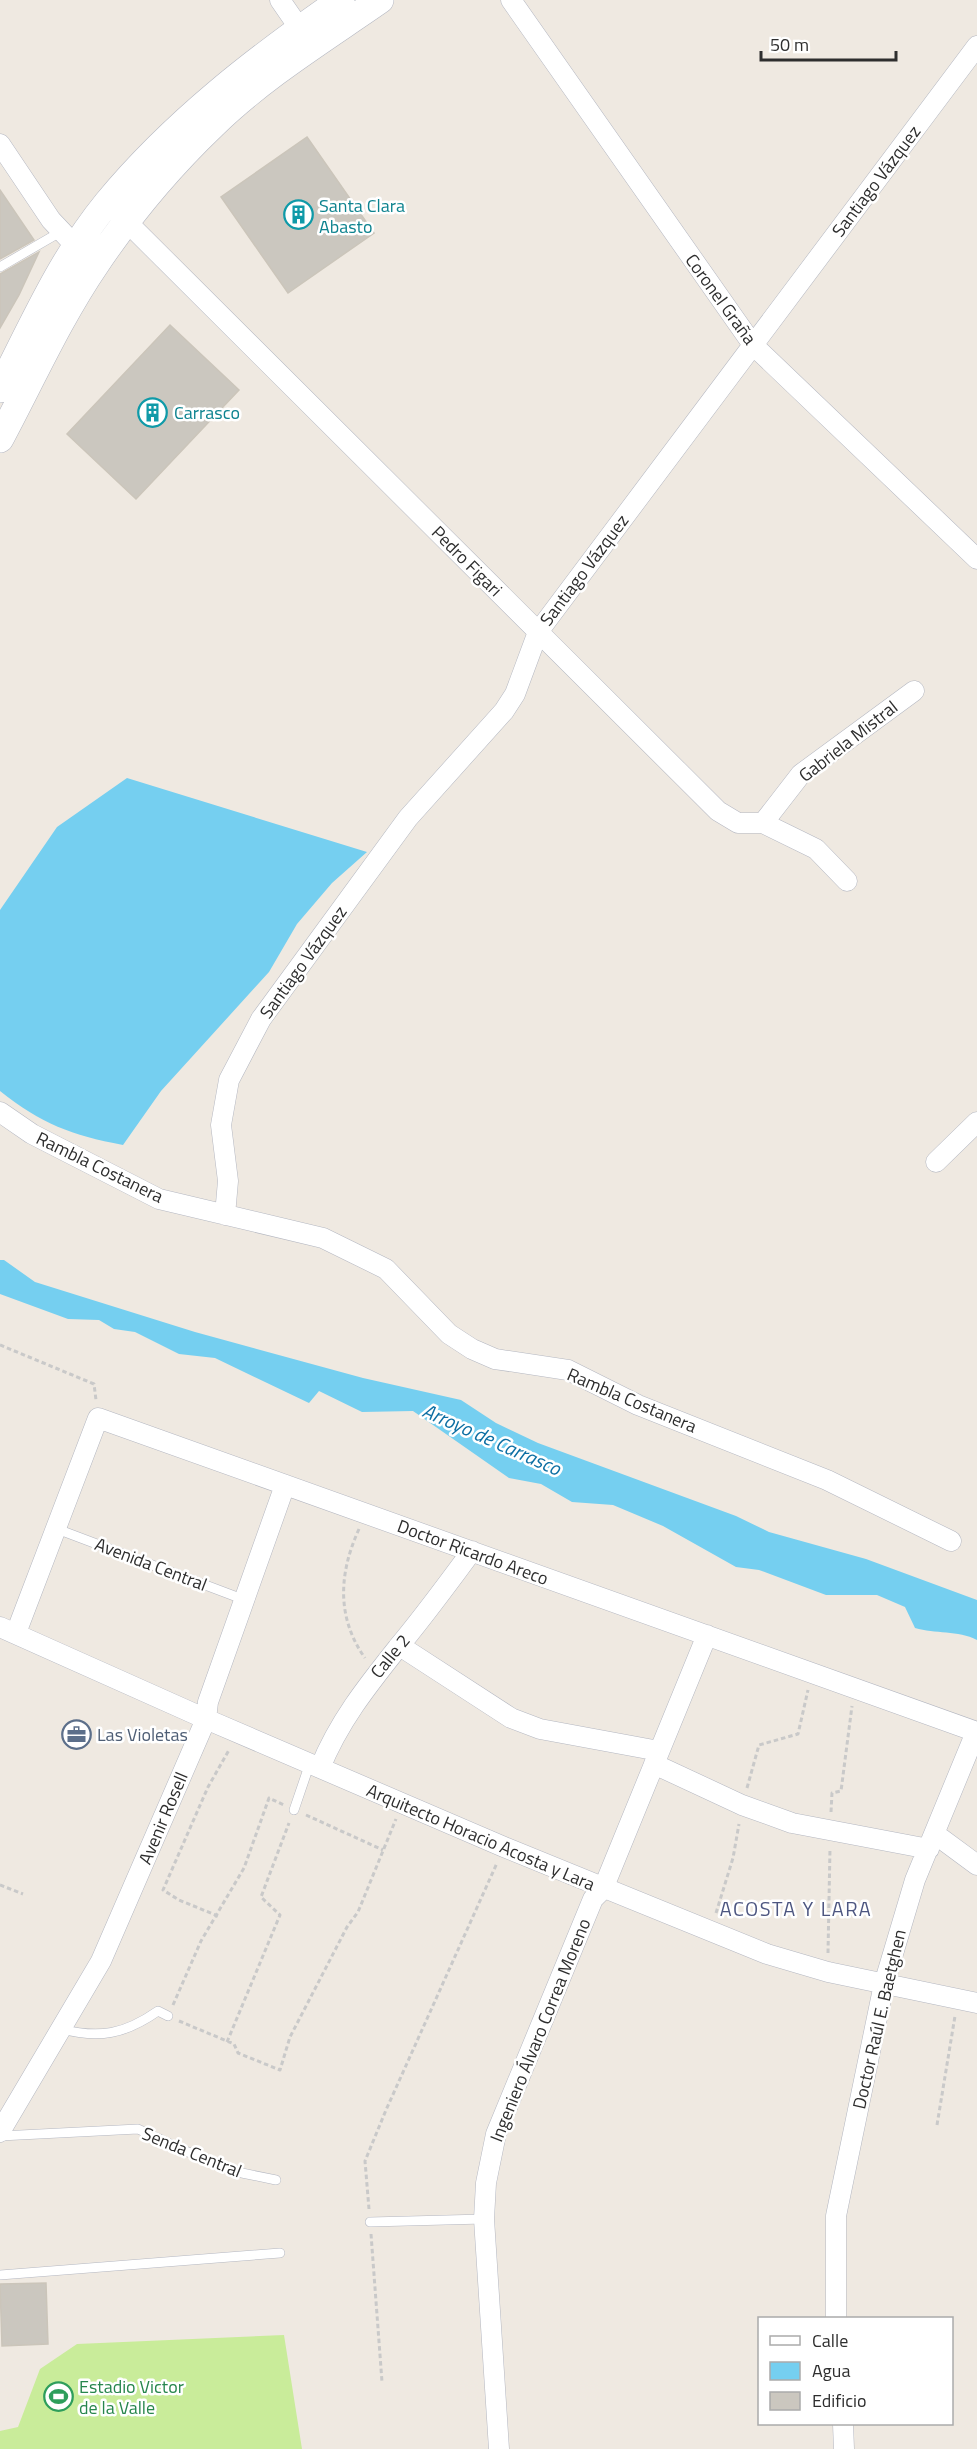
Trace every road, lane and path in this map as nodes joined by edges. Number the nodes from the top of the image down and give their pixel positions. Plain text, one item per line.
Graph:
1 (280, 0) edge
2 (341, 0) edge
3 (380, 0) edge
4 (511, 0) edge
5 (300, 29) junction
6 (977, 46) edge
7 (0, 144) edge
8 (106, 204) junction
9 (127, 222) junction
10 (78, 248) junction
11 (0, 267) edge
12 (753, 345) junction
13 (0, 389) edge
14 (0, 439) edge
15 (977, 559) edge
16 (538, 632) junction
17 (914, 691) dead end
18 (763, 823) junction
19 (846, 881) dead end
20 (0, 1112) edge
21 (977, 1122) edge
22 (936, 1162) dead end
23 (225, 1215) junction
24 (0, 1345) edge
25 (98, 1418) junction
26 (285, 1485) junction
27 (366, 1514) junction
28 (57, 1529) junction
29 (951, 1540) dead end
30 (472, 1551) junction
31 (245, 1600) junction
32 (8, 1630) edge
33 (707, 1635) junction
34 (400, 1646) junction
35 (375, 1673) junction
36 (206, 1719) junction
37 (237, 1732) junction
38 (976, 1732) edge
39 (656, 1757) junction
40 (315, 1766) junction
41 (402, 1803) junction
42 (294, 1810) junction
43 (932, 1841) junction
44 (504, 1847) junction
45 (383, 1850) junction
46 (977, 1865) edge
47 (0, 1885) edge
48 (603, 1889) junction
49 (23, 1894) dead end
50 (218, 1916) junction
51 (884, 1984) junction
52 (967, 2001) edge
53 (168, 2016) junction
54 (61, 2029) junction
55 (227, 2042) junction
56 (938, 2125) dead end
57 (0, 2134) edge
58 (276, 2180) dead end
59 (484, 2219) junction
60 (370, 2222) junction
61 (280, 2253) dead end
62 (0, 2275) edge
63 (836, 2317) edge
64 (382, 2382) dead end
65 (843, 2425) edge
66 (499, 2449) edge
67 (844, 2449) edge

1 - 5 street
2 - 5 main road
3 - 9 main road
4 - 12 street, Coronel Graña
5 - 8 main road
6 - 12 street, Santiago Vázquez
7 - 10 street
8 - 9 street, Pedro Figari
8 - 10 main road
9 - 10 main road
9 - 16 street, Pedro Figari
10 - 11 lane
10 - 13 main road
10 - 14 main road
12 - 15 street, Coronel Graña
12 - 16 street, Santiago Vázquez
16 - 18 street, Pedro Figari
16 - 23 street, Santiago Vázquez
17 - 18 street, Gabriela Mistral
18 - 19 street, Pedro Figari
20 - 23 street, Rambla Costanera
21 - 22 street
23 - 29 street, Rambla Costanera
24 - 25 path
25 - 26 street, Doctor Ricardo Areco
25 - 28 street
26 - 27 street, Doctor Ricardo Areco
26 - 31 street, Avenir Rosell
27 - 30 street, Doctor Ricardo Areco
27 - 35 path
28 - 31 lane, Avenida Central
28 - 32 street
30 - 33 street, Doctor Ricardo Areco
30 - 34 street, Calle 2
31 - 36 street, Avenir Rosell
32 - 36 street, Arquitecto Horacio Acosta y Lara
33 - 38 street, Doctor Ricardo Areco
33 - 39 street, Ingeniero Álvaro Correa Moreno
34 - 35 street, Calle 2
34 - 39 street
35 - 40 street, Calle 2
36 - 37 street, Arquitecto Horacio Acosta y Lara
36 - 54 street, Avenir Rosell
37 - 40 street, Arquitecto Horacio Acosta y Lara
37 - 50 path
38 - 43 street, Doctor Raúl E. Baetghen
39 - 43 street
39 - 48 street, Ingeniero Álvaro Correa Moreno
40 - 41 street, Arquitecto Horacio Acosta y Lara
40 - 42 lane
41 - 44 street, Arquitecto Horacio Acosta y Lara
41 - 45 path
42 - 45 path
42 - 50 path
42 - 55 path
43 - 46 street
43 - 51 street, Doctor Raúl E. Baetghen
44 - 48 street, Arquitecto Horacio Acosta y Lara
44 - 60 path
45 - 55 path
47 - 49 path
48 - 51 street, Arquitecto Horacio Acosta y Lara
48 - 59 street, Ingeniero Álvaro Correa Moreno
50 - 53 path
51 - 52 street, Arquitecto Horacio Acosta y Lara
51 - 63 street, Doctor Raúl E. Baetghen
52 - 56 path
53 - 54 lane
53 - 55 path
54 - 57 street, Avenir Rosell
57 - 58 lane, Senda Central
59 - 60 lane
59 - 66 street, Ingeniero Álvaro Correa Moreno
60 - 64 path
61 - 62 lane
65 - 67 street

